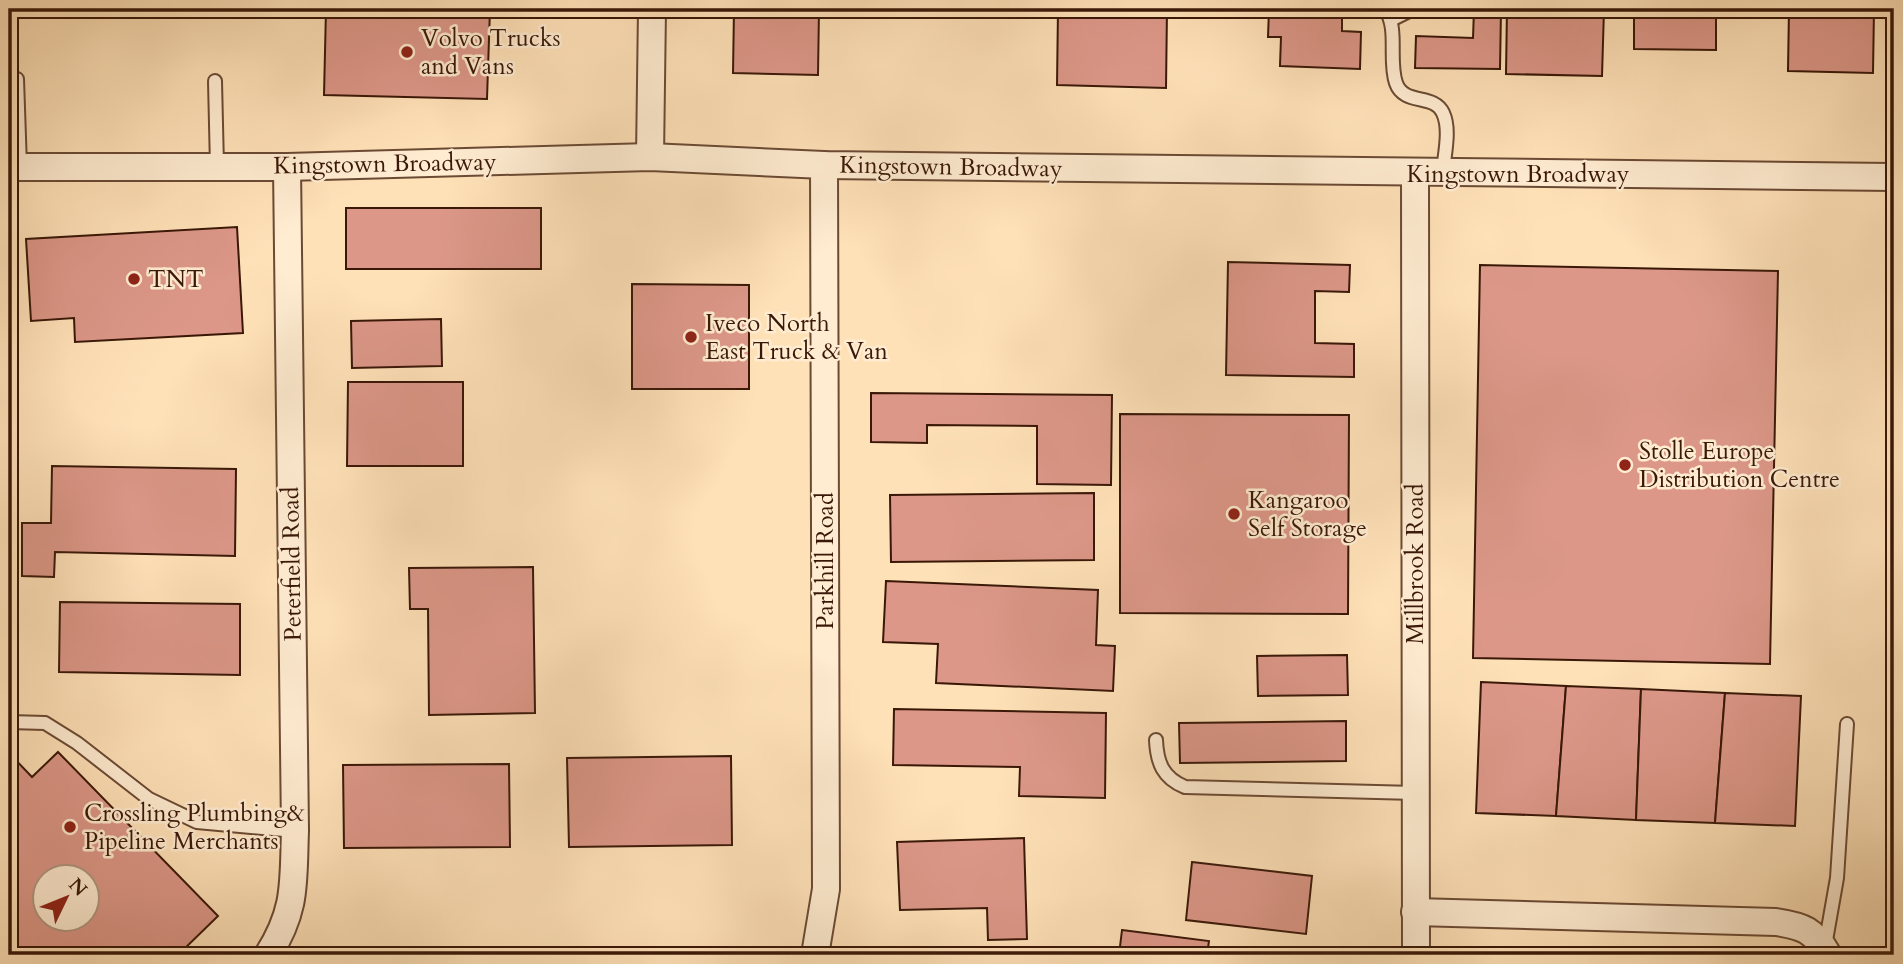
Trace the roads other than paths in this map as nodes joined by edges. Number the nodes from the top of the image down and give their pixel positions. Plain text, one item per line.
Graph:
1 (652, 9) edge
2 (1413, 9) edge
3 (1388, 14) edge
4 (17, 79) dead end
5 (215, 81) dead end
6 (650, 157) junction
7 (824, 166) junction
8 (14, 167) edge
9 (216, 167) junction
10 (287, 167) junction
11 (1416, 173) junction
12 (1443, 173) junction
13 (1894, 177) edge
14 (9, 722) edge
15 (1847, 724) dead end
16 (1156, 740) dead end
17 (1415, 793) junction
18 (295, 831) junction
19 (1415, 912) junction
20 (1826, 952) edge
21 (268, 955) edge
22 (815, 955) edge
23 (1416, 955) edge

1 - 6 street
2 - 3 lane
3 - 12 lane
4 - 8 lane
5 - 9 lane
6 - 7 street, Kingstown Broadway
6 - 10 street, Kingstown Broadway
7 - 11 street, Kingstown Broadway
7 - 22 street, Parkhill Road
8 - 9 street, Kingstown Broadway
9 - 10 street, Kingstown Broadway
10 - 18 street, Peterfield Road
11 - 12 street, Kingstown Broadway
11 - 17 street, Millbrook Road
12 - 13 street, Kingstown Broadway
14 - 18 lane
15 - 20 lane
16 - 17 lane
17 - 19 street, Millbrook Road
18 - 21 street, Peterfield Road
19 - 20 street
19 - 23 street, Millbrook Road

